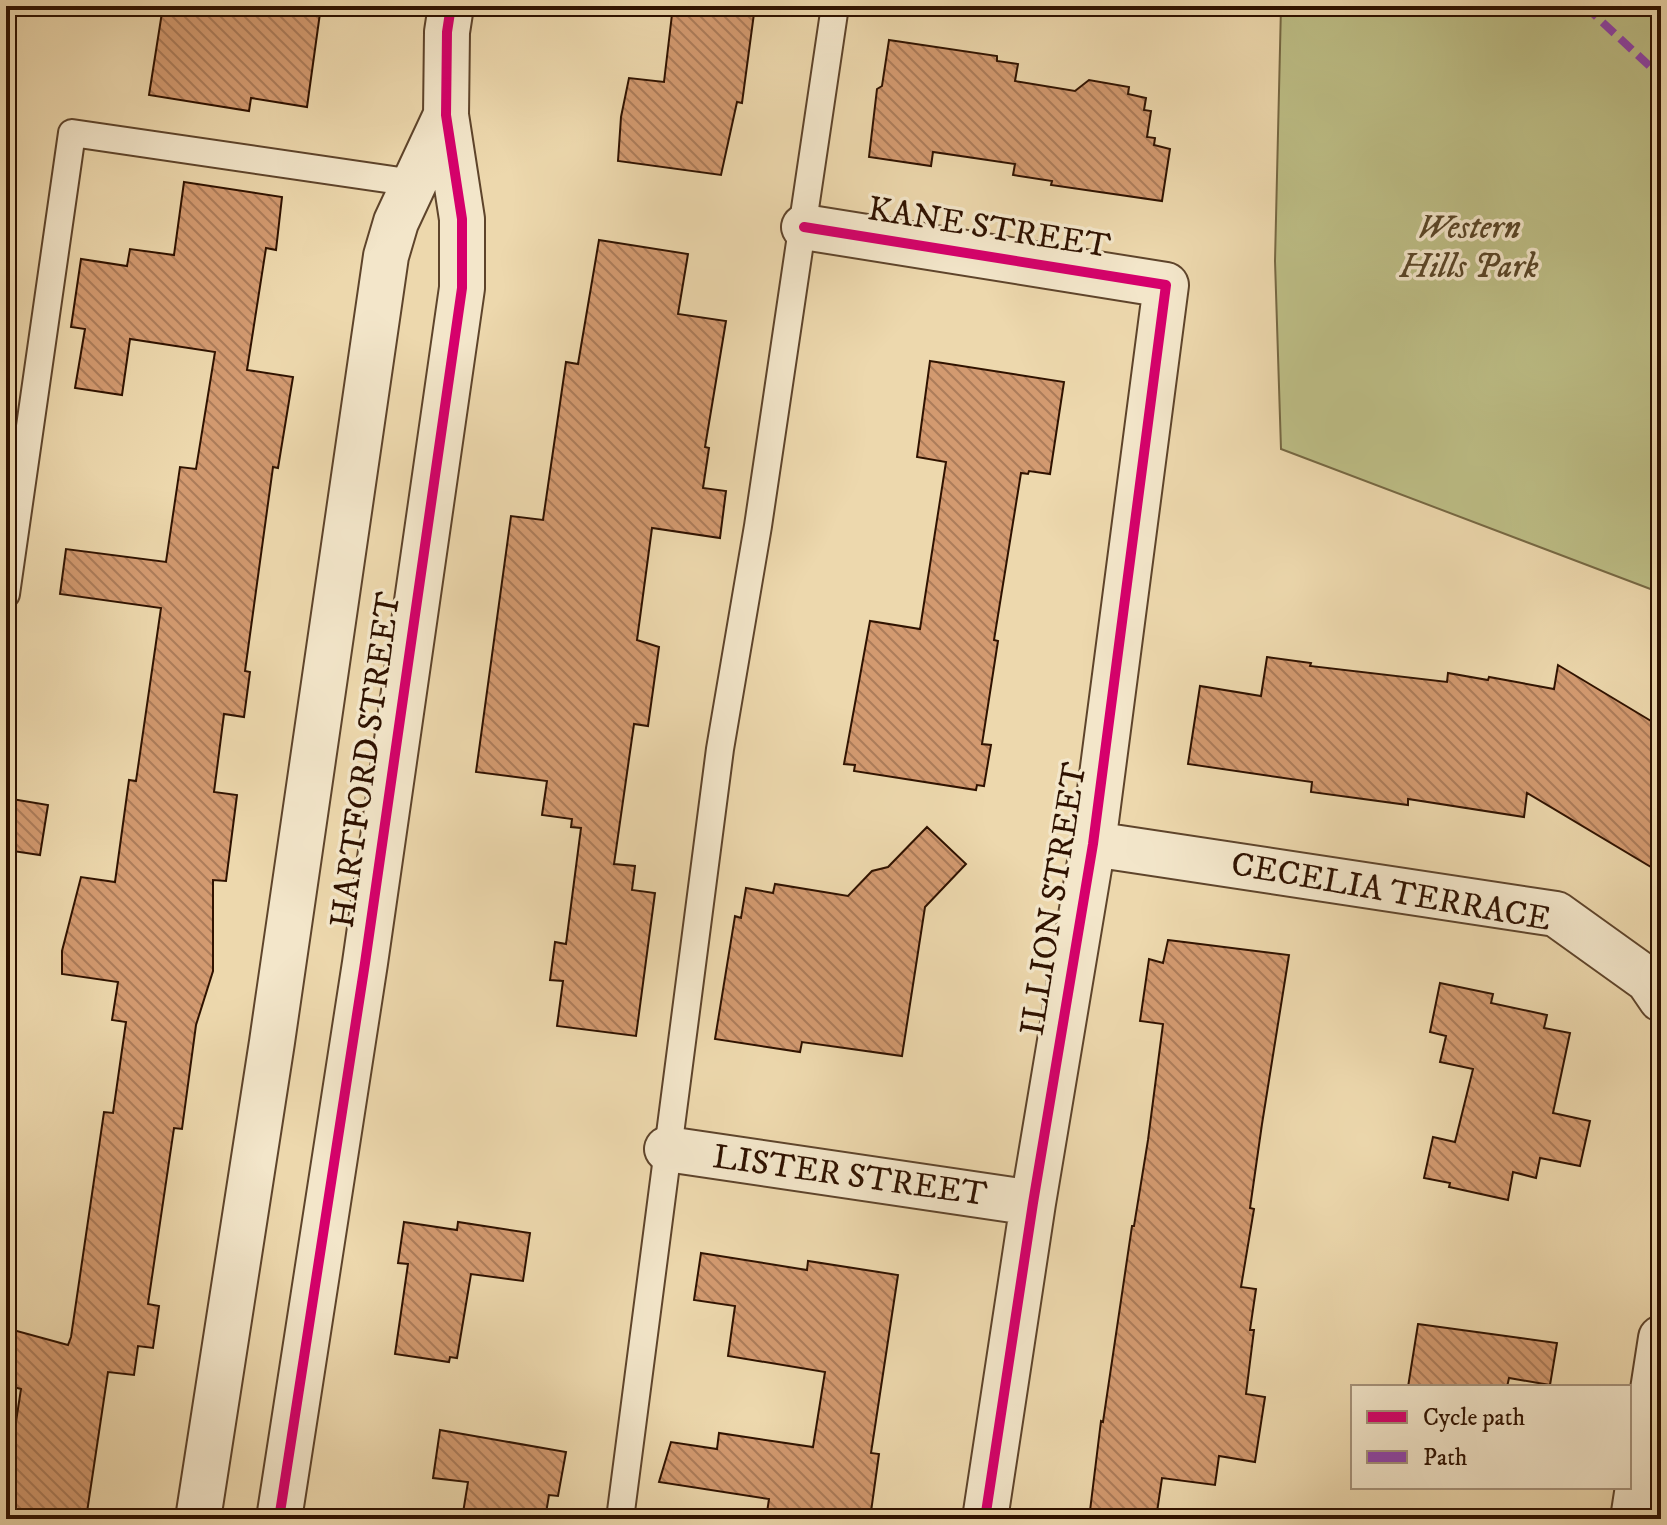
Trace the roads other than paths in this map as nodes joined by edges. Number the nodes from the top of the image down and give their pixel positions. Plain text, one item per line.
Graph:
1 (835, 6) edge
2 (456, 15) edge
3 (446, 115) junction
4 (414, 183) junction
5 (804, 227) junction
6 (1166, 285) joint
7 (6, 594) edge
8 (1093, 844) junction
9 (1661, 999) edge
10 (667, 1149) junction
11 (1033, 1203) junction
12 (1661, 1338) edge
13 (198, 1519) edge
14 (279, 1519) edge
15 (620, 1519) edge
16 (985, 1519) edge
17 (1633, 1519) edge

1 - 5 lane
2 - 3 street, HARTFORD STREET
3 - 4 street, HARTFORD STREET
3 - 14 street, HARTFORD STREET
4 - 7 lane
4 - 13 street, HARTFORD STREET
5 - 6 street, KANE STREET
5 - 10 lane
6 - 8 street, ILLION STREET
8 - 9 street, CECELIA TERRACE
8 - 11 street, ILLION STREET
10 - 11 street, LISTER STREET
10 - 15 lane
11 - 16 street, ILLION STREET
12 - 17 street

